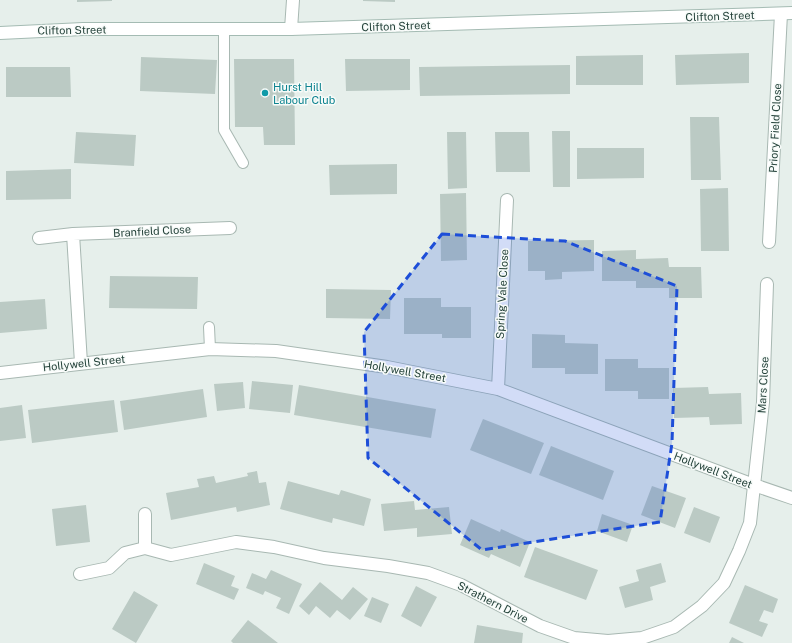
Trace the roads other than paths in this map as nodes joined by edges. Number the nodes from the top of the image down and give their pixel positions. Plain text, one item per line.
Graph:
1 (293, 0) edge
2 (786, 14) edge
3 (224, 29) junction
4 (290, 29) junction
5 (0, 33) edge
6 (244, 163) dead end
7 (507, 200) dead end
8 (230, 228) dead end
9 (73, 234) junction
10 (39, 238) dead end
11 (769, 242) dead end
12 (767, 284) dead end
13 (209, 327) dead end
14 (210, 349) junction
15 (81, 363) junction
16 (0, 372) edge
17 (498, 389) junction
18 (754, 485) junction
19 (792, 498) edge
20 (145, 514) dead end
21 (145, 548) junction
22 (80, 574) dead end

1 - 4 street
2 - 4 street, Clifton Street
2 - 11 street, Priory Field Close
3 - 4 street, Clifton Street
3 - 5 street, Clifton Street
3 - 6 lane
7 - 17 street, Spring Vale Close
8 - 9 street, Branfield Close
9 - 10 street, Branfield Close
9 - 15 street
12 - 18 street, Mars Close
13 - 14 lane
14 - 15 street, Hollywell Street
14 - 17 street, Hollywell Street
15 - 16 street, Hollywell Street
17 - 18 street, Hollywell Street
18 - 19 street, Hollywell Street
18 - 21 street, Strathern Drive
20 - 21 street
21 - 22 street

